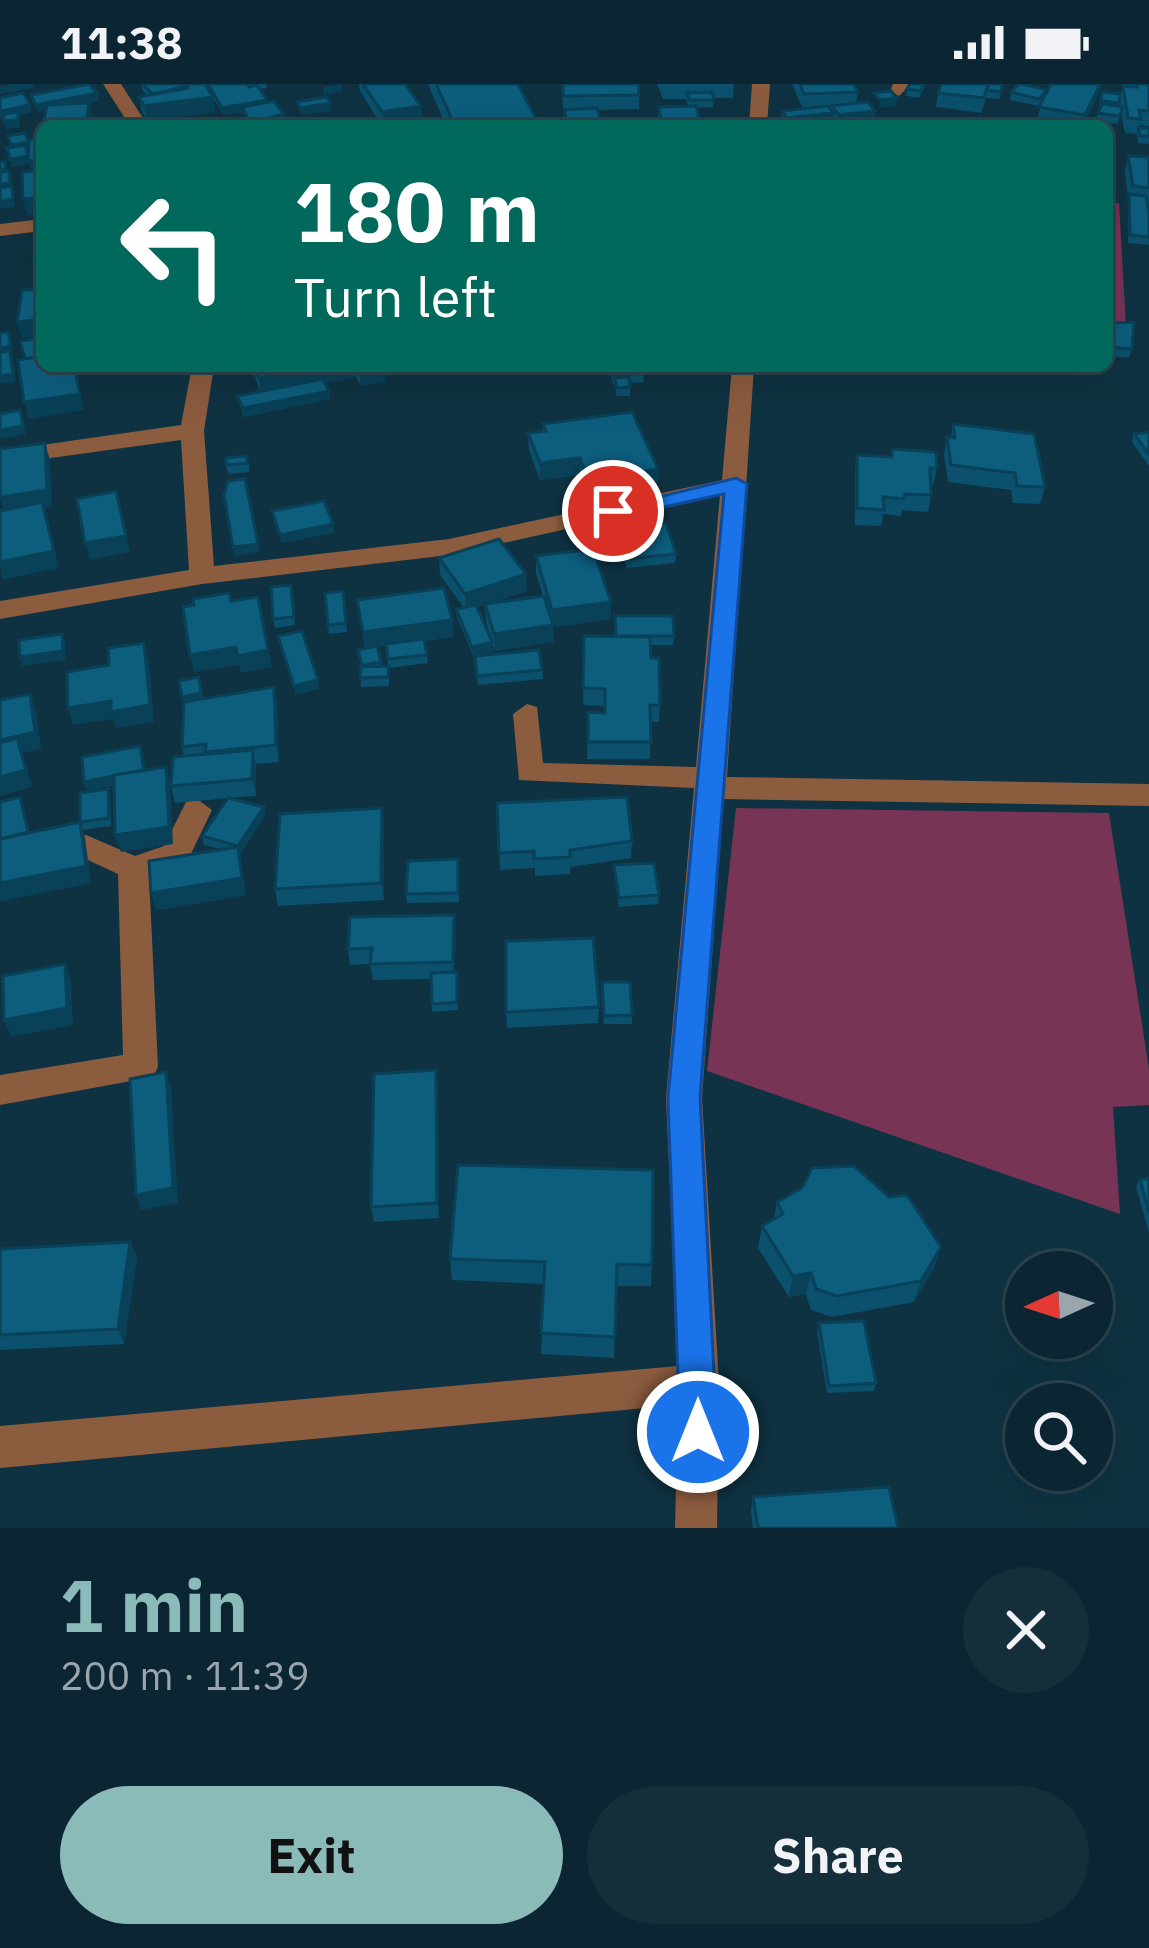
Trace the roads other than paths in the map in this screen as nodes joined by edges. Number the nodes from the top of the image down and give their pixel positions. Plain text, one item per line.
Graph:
1 (112, 84) edge
2 (761, 84) edge
3 (135, 120) edge
4 (758, 120) edge
5 (36, 226) edge
6 (0, 230) edge
7 (202, 372) edge
8 (743, 372) edge
9 (192, 430) junction
10 (0, 458) edge
11 (736, 484) junction
12 (202, 576) junction
13 (0, 610) edge
14 (527, 714) dead end
15 (712, 783) junction
16 (1149, 795) edge
17 (197, 810) dead end
18 (86, 845) edge
19 (133, 868) junction
20 (0, 1090) edge
21 (699, 1384) junction
22 (0, 1447) edge
23 (696, 1528) edge

1 - 3 street
2 - 4 street
5 - 6 street
7 - 9 street
8 - 11 street
9 - 10 street
9 - 12 street
11 - 12 street
11 - 15 street
12 - 13 street
14 - 15 street
15 - 16 street
15 - 21 street
17 - 19 street
18 - 19 street
19 - 20 street
21 - 22 street
21 - 23 street

